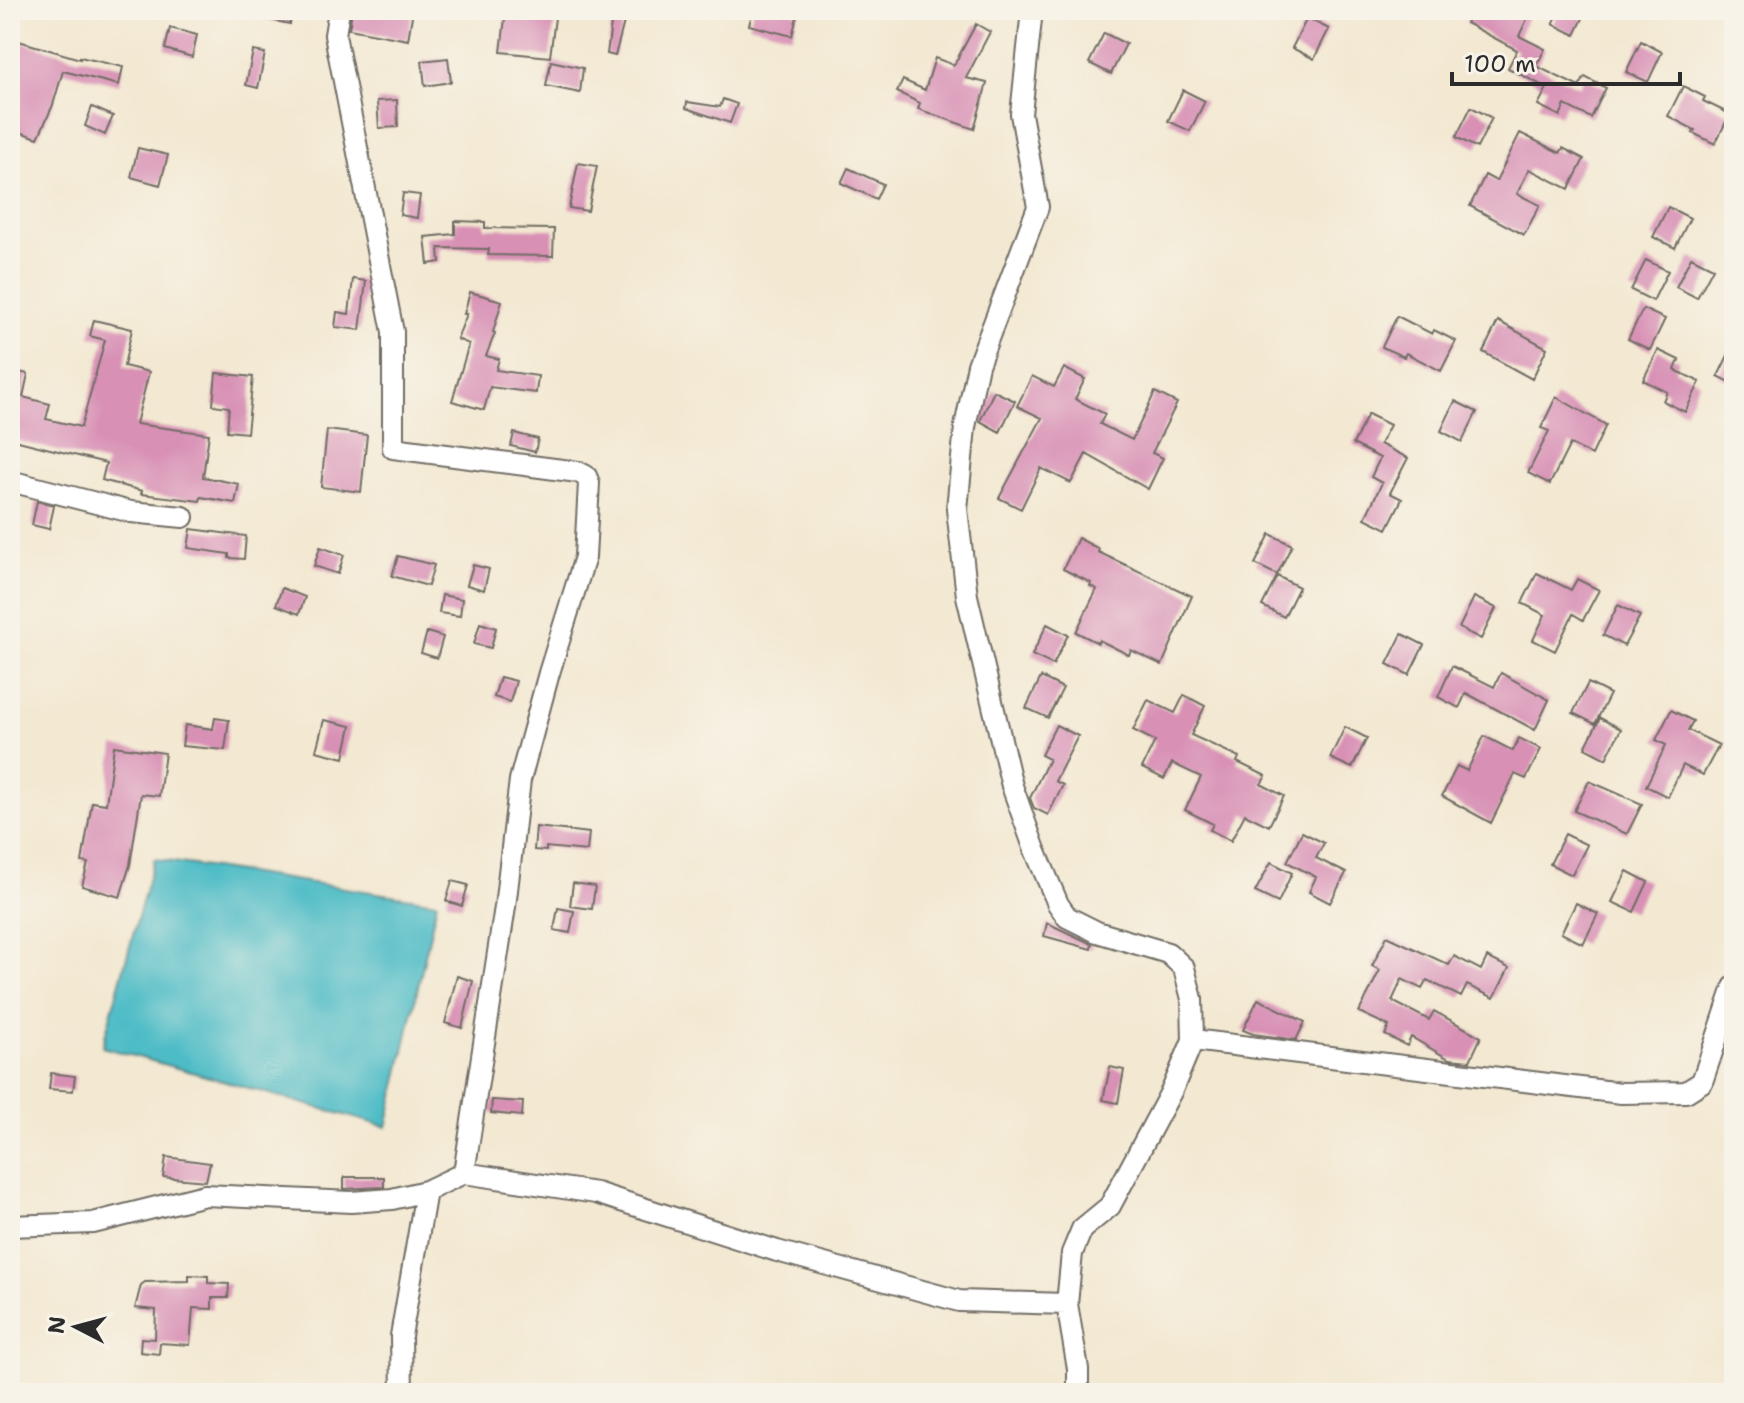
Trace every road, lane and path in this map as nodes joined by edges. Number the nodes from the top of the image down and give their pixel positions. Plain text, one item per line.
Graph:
1 (339, 10) edge
2 (1032, 10) edge
3 (10, 481) edge
4 (183, 517) dead end
5 (1734, 987) edge
6 (1193, 1040) junction
7 (464, 1173) junction
8 (426, 1191) junction
9 (10, 1226) edge
10 (1067, 1304) junction
11 (402, 1393) edge
12 (1078, 1393) edge

1 - 7 street
2 - 6 street
3 - 4 street
5 - 6 street
6 - 10 street
7 - 8 street
7 - 10 street
8 - 9 street
8 - 11 street
10 - 12 street

